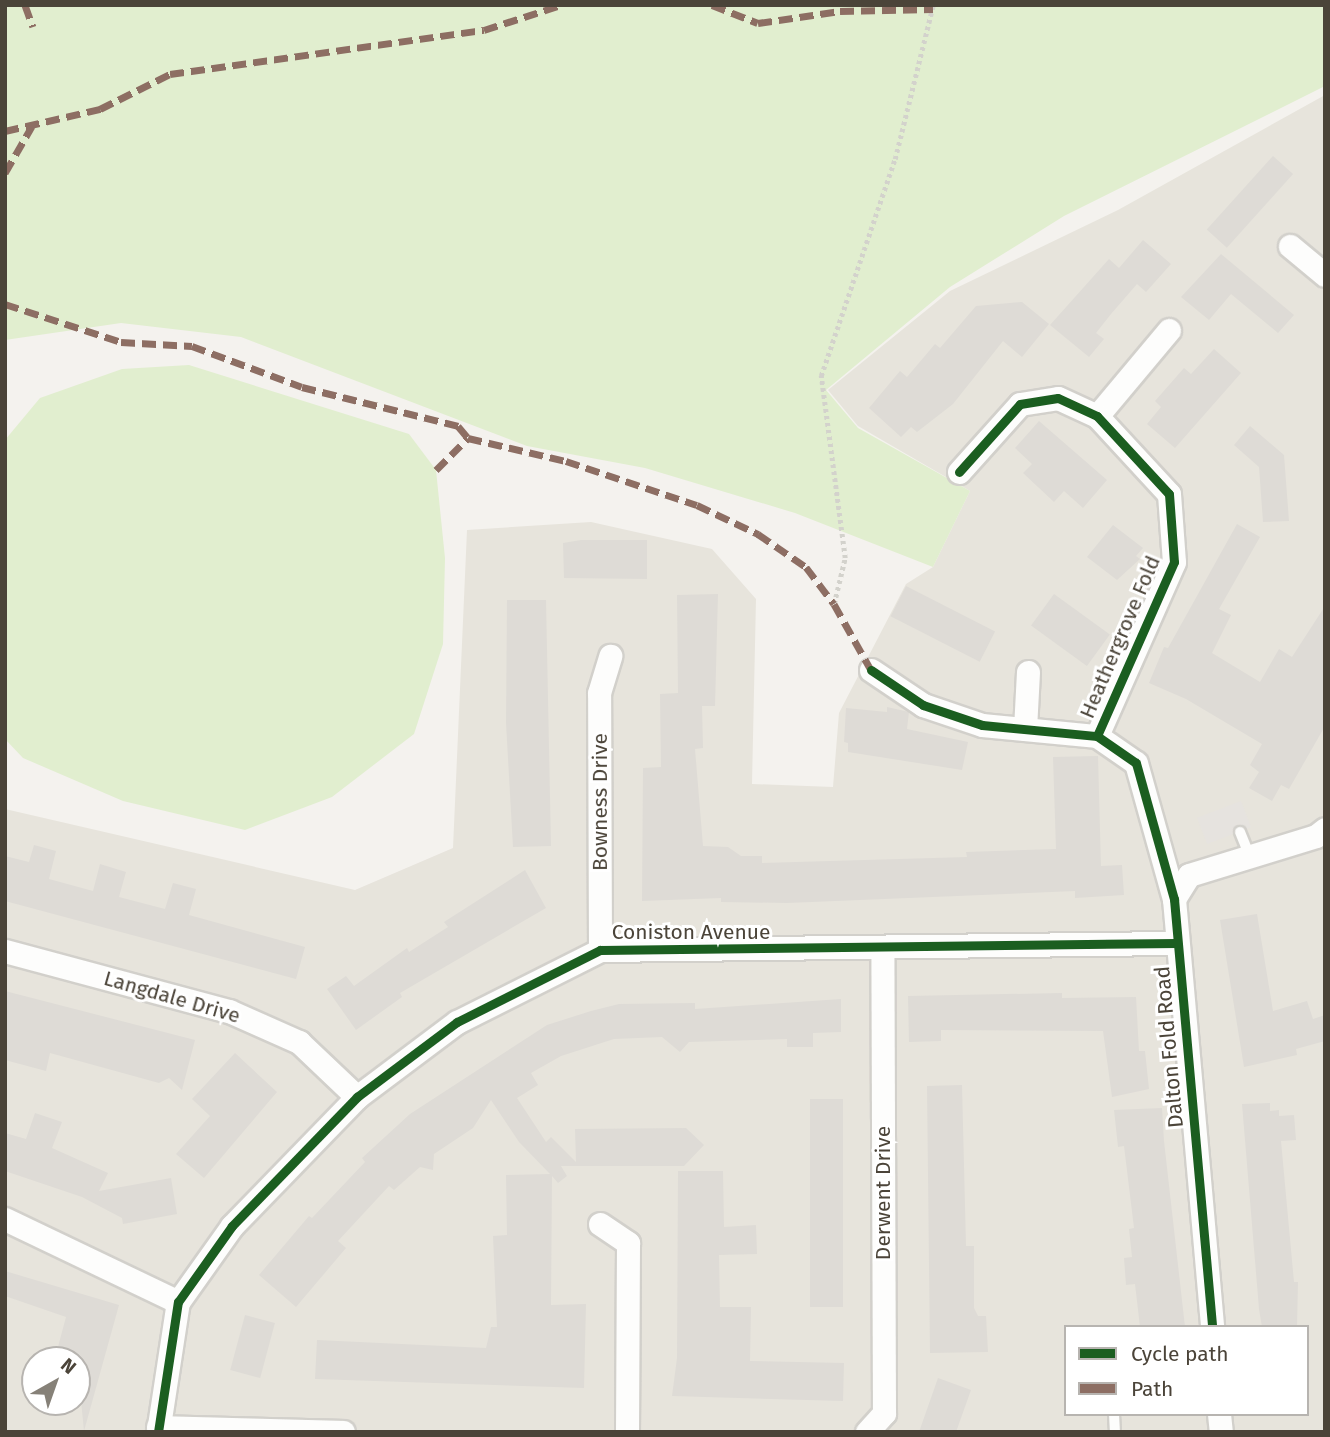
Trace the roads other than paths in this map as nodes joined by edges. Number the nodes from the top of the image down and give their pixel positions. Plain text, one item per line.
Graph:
1 (1290, 246) dead end
2 (1325, 275) edge
3 (1169, 330) dead end
4 (1097, 416) junction
5 (959, 472) dead end
6 (610, 656) dead end
7 (871, 670) dead end
8 (1028, 672) dead end
9 (1025, 729) junction
10 (1097, 736) junction
11 (1325, 829) edge
12 (1240, 832) dead end
13 (1250, 857) junction
14 (1174, 899) junction
15 (1177, 943) junction
16 (882, 948) junction
17 (600, 950) junction
18 (5, 951) edge
19 (357, 1097) junction
20 (5, 1219) edge
21 (600, 1224) dead end
22 (178, 1302) junction
23 (1212, 1325) edge
24 (158, 1429) edge
25 (343, 1432) edge
26 (627, 1432) edge
27 (867, 1432) edge

1 - 2 street
3 - 4 street
4 - 5 street, Heathergrove Fold
4 - 10 street, Heathergrove Fold
6 - 17 street, Bowness Drive
7 - 9 street, Dalton Fold Road
8 - 9 street
9 - 10 street, Dalton Fold Road
10 - 14 street, Dalton Fold Road
11 - 13 street
12 - 13 lane
13 - 14 street
14 - 15 street, Dalton Fold Road
15 - 16 street, Coniston Avenue
15 - 23 street, Dalton Fold Road
16 - 17 street, Coniston Avenue
16 - 27 street, Derwent Drive
17 - 19 street, Coniston Avenue
18 - 19 street, Langdale Drive
19 - 22 street, Coniston Avenue
20 - 22 street
21 - 26 street
22 - 24 street, Coniston Avenue
24 - 25 street

